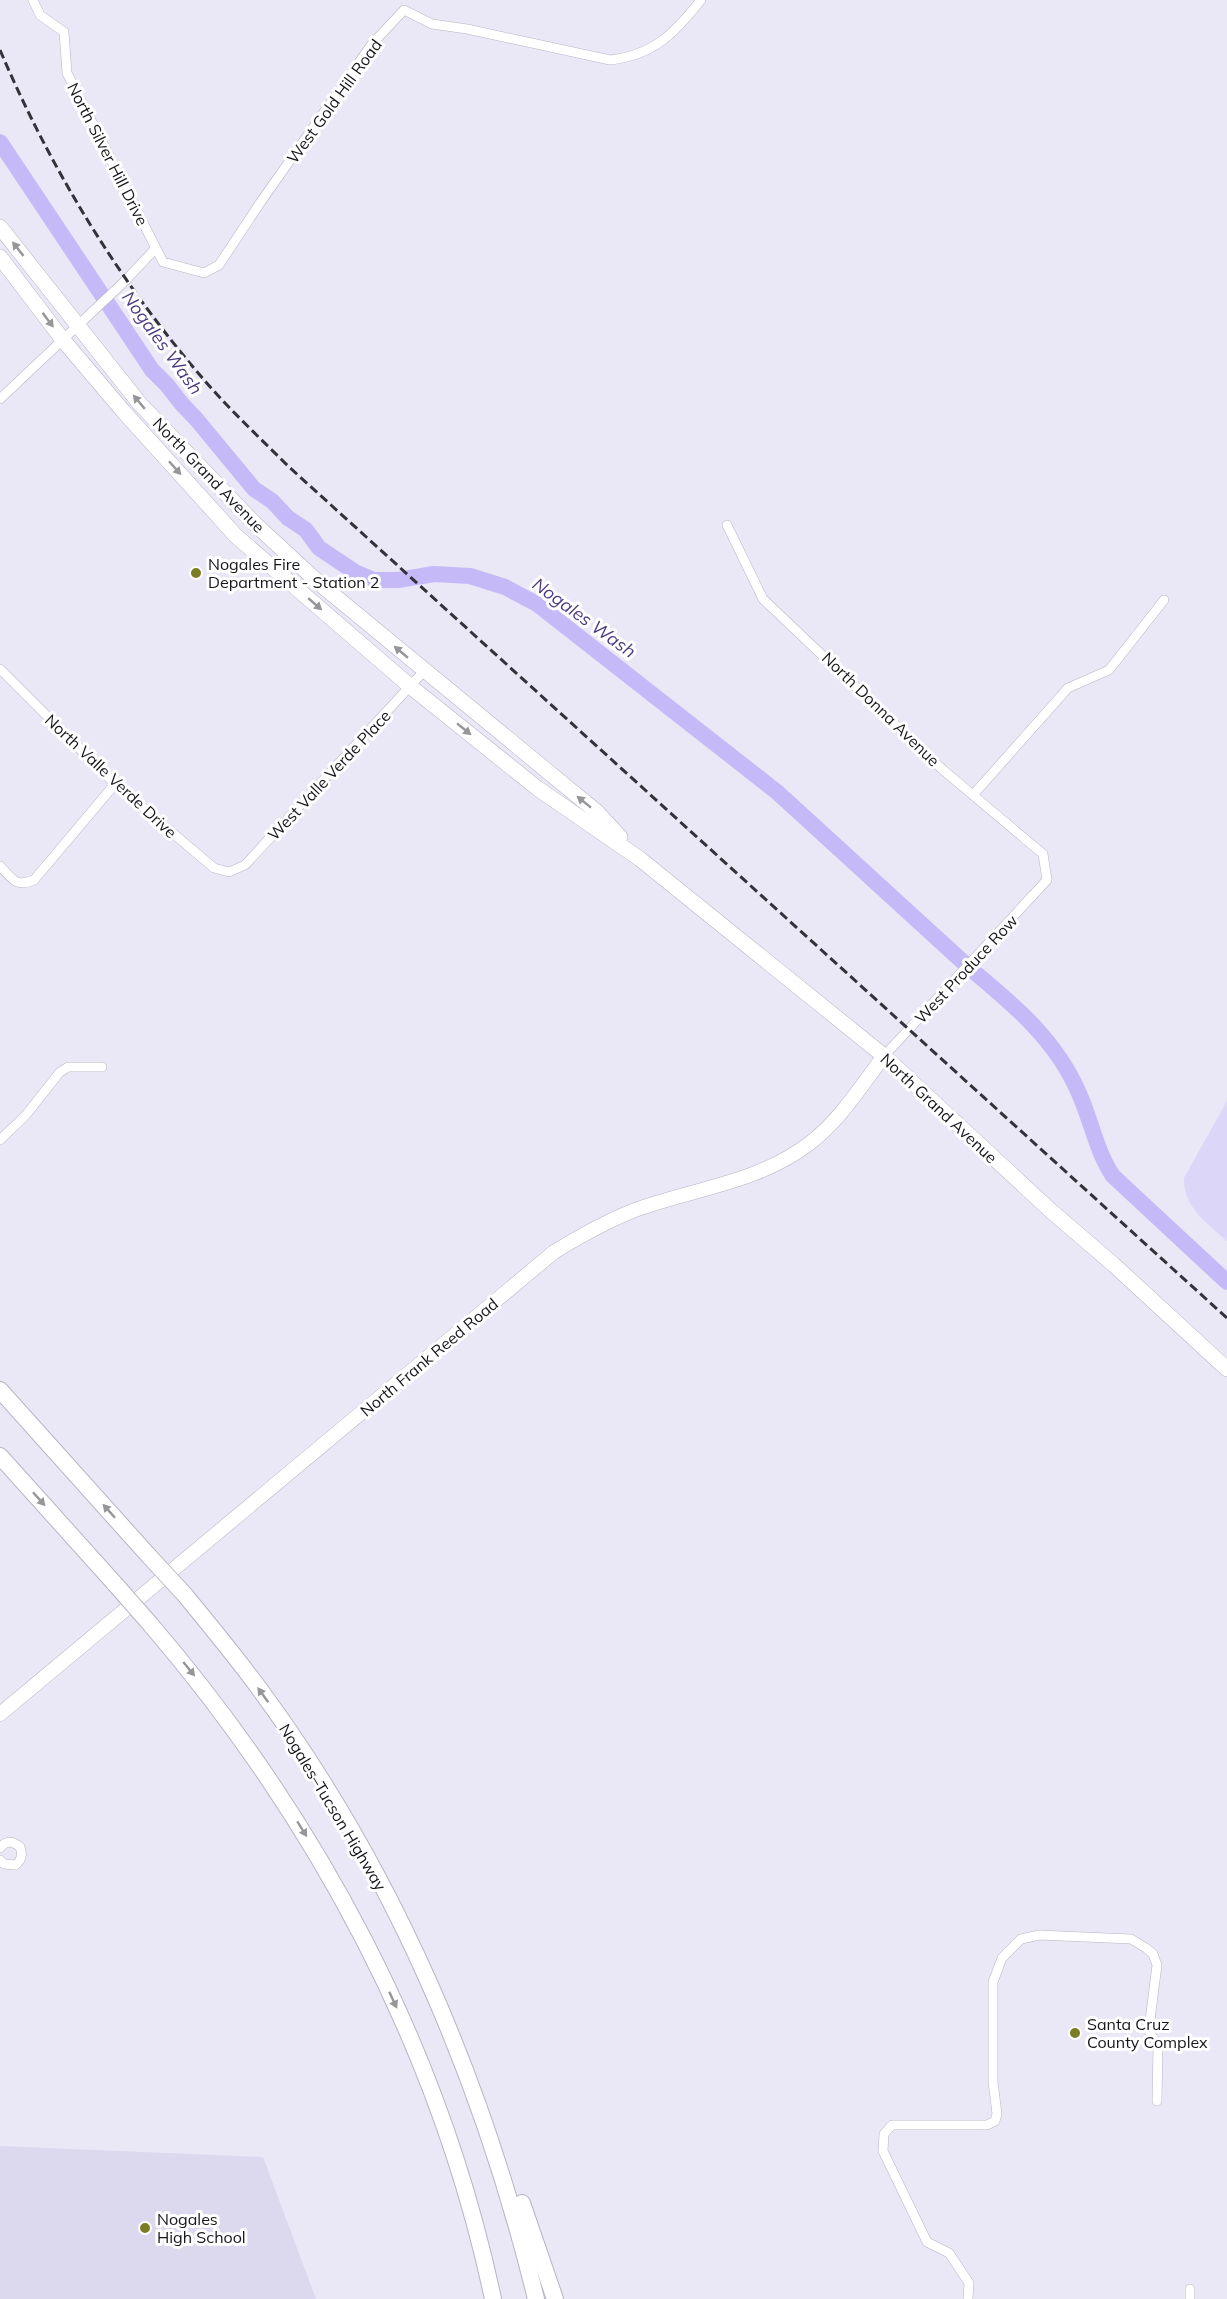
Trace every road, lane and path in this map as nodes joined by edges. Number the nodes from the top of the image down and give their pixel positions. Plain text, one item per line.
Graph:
1 (33, 0) edge
2 (701, 0) edge
3 (0, 227) edge
4 (155, 249) junction
5 (0, 257) edge
6 (78, 326) junction
7 (63, 340) junction
8 (0, 399) edge
9 (727, 525) dead end
10 (1164, 600) dead end
11 (0, 669) edge
12 (424, 671) junction
13 (411, 687) junction
14 (115, 784) junction
15 (973, 795) junction
16 (640, 859) junction
17 (0, 866) edge
18 (229, 872) joint
19 (1047, 880) joint
20 (884, 1056) junction
21 (102, 1067) dead end
22 (0, 1140) edge
23 (1227, 1369) edge
24 (0, 1390) edge
25 (0, 1456) edge
26 (0, 1713) edge
27 (348, 1825) junction
28 (0, 1848) edge
29 (0, 1860) edge
30 (1157, 2101) dead end
31 (468, 2202) junction
32 (485, 2299) edge
33 (493, 2299) edge
34 (536, 2299) edge
35 (555, 2299) edge
36 (968, 2299) edge

1 - 4 street, North Silver Hill Drive
2 - 4 street, West Gold Hill Road
6 -> 3 main road, North Grand Avenue
4 - 6 street
5 -> 7 main road, North Grand Avenue
6 - 7 street
12 -> 6 main road, North Grand Avenue
7 - 8 street
7 -> 13 main road, North Grand Avenue
9 - 15 street, North Donna Avenue
10 - 15 street
11 - 14 street, North Valle Verde Drive
12 - 13 street, West Valle Verde Place
16 -> 12 main road, North Grand Avenue
13 -> 16 main road, North Grand Avenue
13 - 18 street, West Valle Verde Place
14 - 17 street
14 - 18 street, North Valle Verde Drive
15 - 19 street, North Donna Avenue
16 - 20 main road, North Grand Avenue
19 - 20 street, West Produce Row
20 - 23 main road, North Grand Avenue
20 - 26 street, North Frank Reed Road
21 - 22 street
27 -> 24 highway, Nogales–Tucson Highway, bridge
25 -> 31 highway, bridge
27 - 34 highway, Nogales–Tucson Highway
27 - 35 highway
28 - 29 street
30 - 36 street
31 - 32 highway
31 - 33 highway

